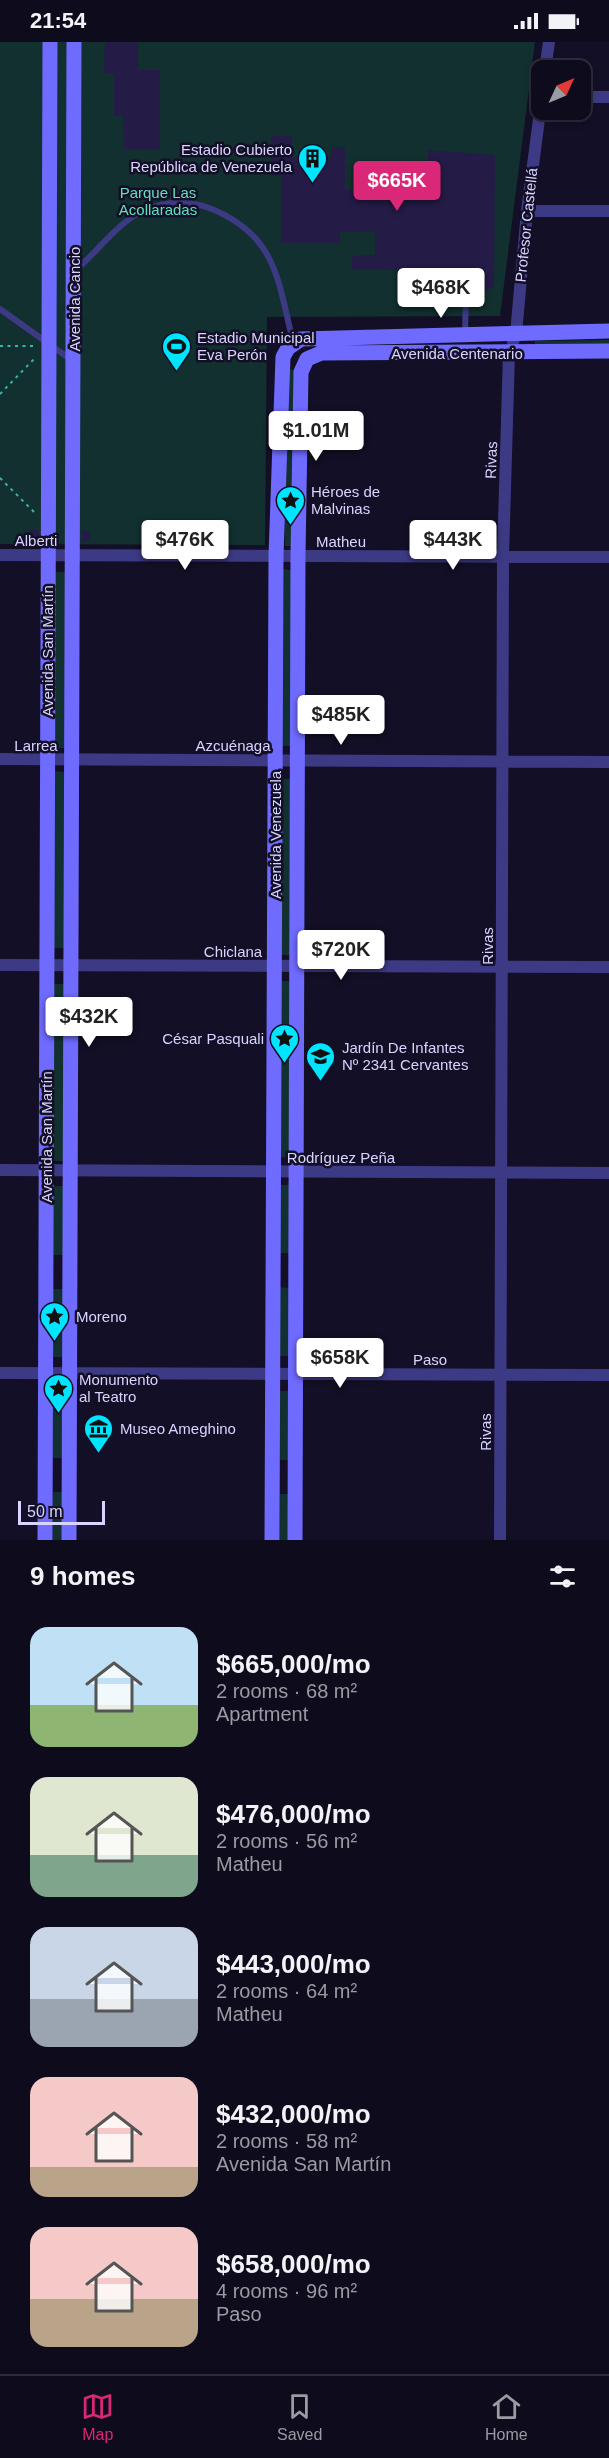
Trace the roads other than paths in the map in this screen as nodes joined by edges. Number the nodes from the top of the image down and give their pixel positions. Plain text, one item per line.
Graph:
1 (50, 42) edge
2 (74, 42) edge
3 (549, 42) edge
4 (546, 60) edge
5 (591, 97) edge
6 (609, 97) edge
7 (49, 116) junction
8 (75, 116) junction
9 (539, 120) edge
10 (527, 211) junction
11 (609, 211) edge
12 (74, 273) junction
13 (466, 291) dead end
14 (0, 309) edge
15 (609, 331) edge
16 (465, 335) junction
17 (512, 343) junction
18 (48, 344) junction
19 (291, 346) junction
20 (609, 351) edge
21 (465, 353) junction
22 (307, 359) junction
23 (74, 363) junction
24 (0, 555) edge
25 (47, 555) junction
26 (72, 555) junction
27 (276, 556) junction
28 (298, 556) junction
29 (503, 556) junction
30 (609, 557) edge
31 (0, 759) edge
32 (46, 759) junction
33 (72, 760) junction
34 (275, 760) junction
35 (297, 760) junction
36 (502, 761) junction
37 (609, 762) edge
38 (0, 965) edge
39 (46, 965) junction
40 (72, 965) junction
41 (274, 966) junction
42 (297, 966) junction
43 (501, 967) junction
44 (609, 967) edge
45 (0, 1170) edge
46 (46, 1171) junction
47 (72, 1171) junction
48 (273, 1172) junction
49 (296, 1172) junction
50 (501, 1172) junction
51 (609, 1173) edge
52 (0, 1373) edge
53 (45, 1373) junction
54 (70, 1373) junction
55 (273, 1374) junction
56 (296, 1374) junction
57 (500, 1375) junction
58 (609, 1375) edge
59 (45, 1540) edge
60 (69, 1540) edge
61 (272, 1540) edge
62 (296, 1540) edge
63 (500, 1540) edge

1 - 7 main road, Avenida Cancio
2 - 8 main road, Avenida Cancio
3 - 4 street
5 - 6 street
7 - 8 main road
7 - 18 main road, Avenida Cancio
8 - 12 main road, Avenida Cancio
9 - 10 street, Profesor Castellá
10 - 11 street
10 - 17 street, Profesor Castellá
12 - 19 lane
12 - 23 main road, Avenida Cancio
13 - 16 lane
14 - 18 lane
15 - 17 main road, Avenida Centenario
16 - 17 main road, Avenida Centenario
16 - 19 main road, Avenida Centenario
16 - 21 lane
17 - 20 main road, Avenida Centenario
17 - 21 main road, Avenida Centenario
17 - 29 street, Rivas
18 - 23 lane
18 - 25 main road, Avenida Cancio
19 - 22 main road
19 - 27 main road, Avenida Venezuela
21 - 22 main road, Avenida Centenario
22 - 28 main road, Avenida Venezuela
23 - 26 main road, Avenida Cancio
24 - 25 street, Alberti
25 - 26 street, Alberti
25 - 32 main road, Avenida San Martín
26 - 27 street, Matheu
26 - 33 main road, Avenida San Martín
27 - 28 street, Matheu
27 - 34 main road, Avenida Venezuela
28 - 29 street, Matheu
28 - 35 main road, Avenida Venezuela
29 - 30 street, Matheu
29 - 36 street, Rivas
31 - 32 street, Larrea
32 - 33 street, Larrea
32 - 39 main road, Avenida San Martín
33 - 34 street, Azcuénaga
33 - 40 main road, Avenida San Martín
34 - 35 street, Azcuénaga
34 - 41 main road, Avenida Venezuela
35 - 36 street, Azcuénaga
35 - 42 main road, Avenida Venezuela
36 - 37 street, Azcuénaga
36 - 43 street, Rivas
38 - 39 street, Chiclana
39 - 40 street, Chiclana
39 - 46 main road, Avenida San Martín
40 - 41 street, Chiclana
40 - 47 main road, Avenida San Martín
41 - 42 street, Chiclana
41 - 48 main road, Avenida Venezuela
42 - 43 street, Chiclana
42 - 49 main road, Avenida Venezuela
43 - 44 street, Chiclana
43 - 50 street, Rivas
45 - 46 street, Rodríguez Peña
46 - 47 street, Rodríguez Peña
46 - 53 main road, Avenida San Martín
47 - 48 street, Rodríguez Peña
47 - 54 main road, Avenida San Martín
48 - 49 street, Rodríguez Peña
48 - 55 main road, Avenida Venezuela
49 - 50 street, Rodríguez Peña
49 - 56 main road, Avenida Venezuela
50 - 51 street, Rodríguez Peña
50 - 57 street, Rivas
52 - 53 street
53 - 54 street
53 - 59 main road, Avenida San Martín
54 - 55 street, Paso
54 - 60 main road, Avenida San Martín
55 - 56 street, Paso
55 - 61 main road, Avenida Venezuela
56 - 57 street, Paso
56 - 62 main road, Avenida Venezuela
57 - 58 street, Paso
57 - 63 street, Rivas

